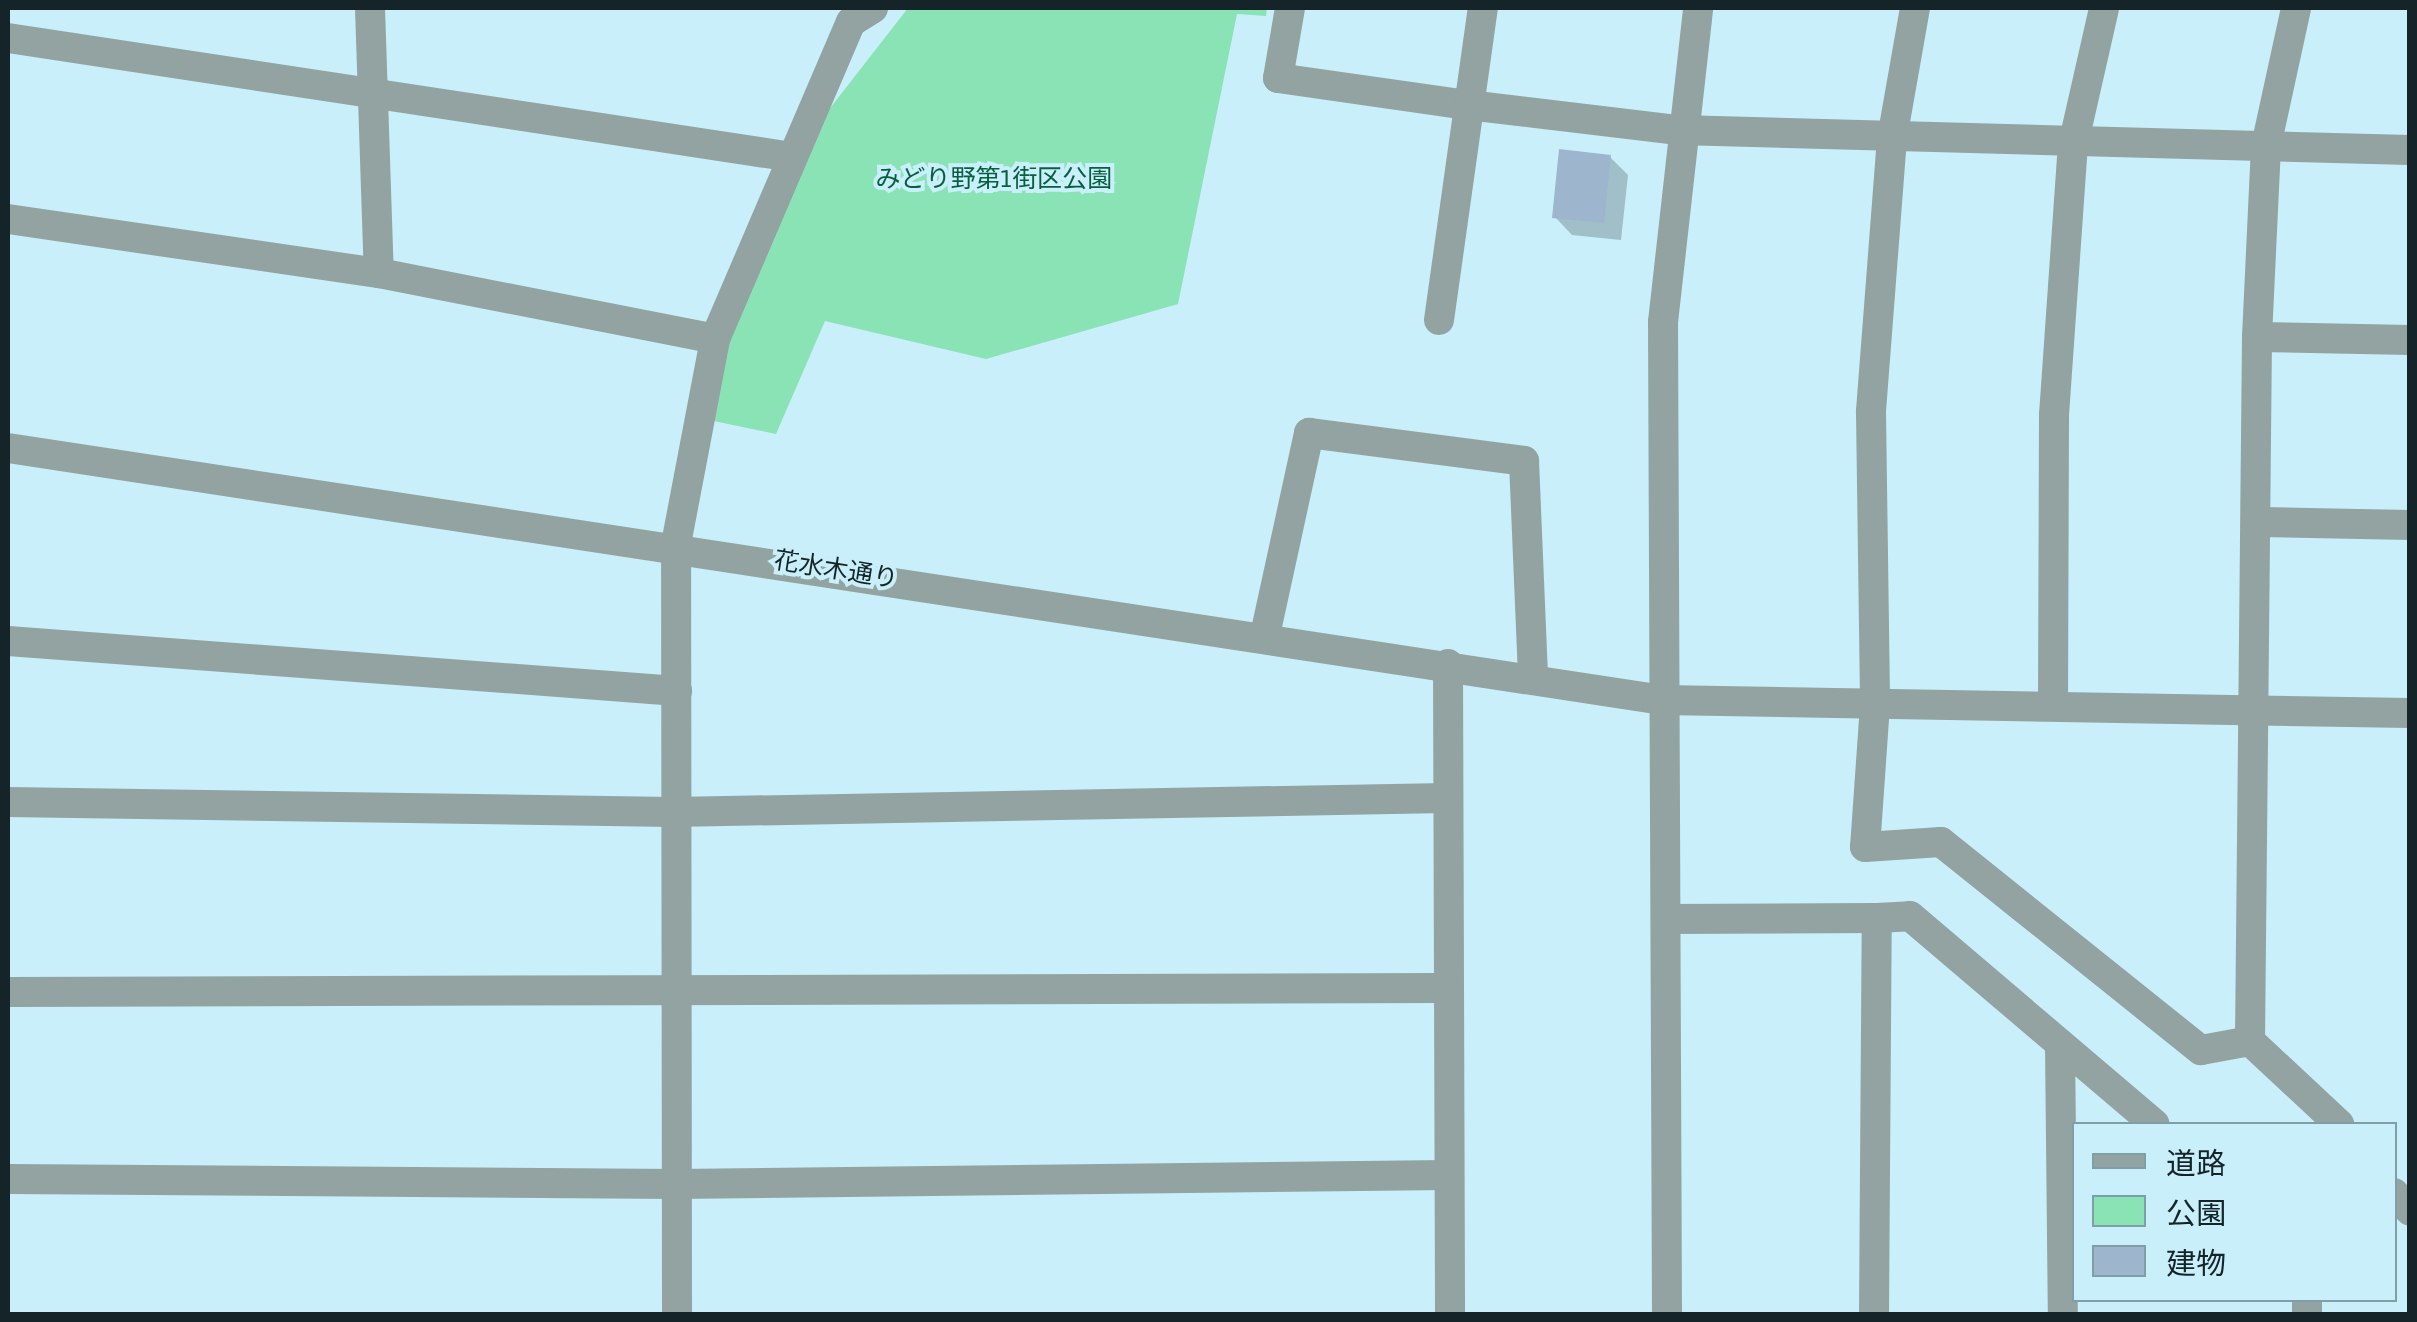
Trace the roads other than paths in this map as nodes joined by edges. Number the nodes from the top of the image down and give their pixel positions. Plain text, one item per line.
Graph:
1 (370, 8) edge
2 (872, 8) edge
3 (1290, 8) edge
4 (1483, 8) edge
5 (1698, 8) edge
6 (1916, 8) edge
7 (2104, 8) edge
8 (2296, 8) edge
9 (8, 38) edge
10 (372, 98) junction
11 (1468, 104) junction
12 (1679, 130) junction
13 (1892, 138) junction
14 (2073, 145) junction
15 (2266, 146) junction
16 (2410, 150) edge
17 (792, 158) junction
18 (8, 219) edge
19 (379, 272) junction
20 (1438, 320) dead end
21 (2257, 337) junction
22 (715, 339) junction
23 (2410, 340) edge
24 (8, 448) edge
25 (2262, 522) junction
26 (2410, 525) edge
27 (676, 544) junction
28 (1265, 635) junction
29 (8, 641) edge
30 (1448, 664) junction
31 (1534, 676) junction
32 (677, 691) junction
33 (1662, 700) junction
34 (2053, 704) junction
35 (1875, 705) junction
36 (2252, 708) junction
37 (2410, 713) edge
38 (1447, 798) junction
39 (8, 802) edge
40 (672, 812) junction
41 (1666, 918) junction
42 (1877, 918) junction
43 (1444, 988) junction
44 (674, 990) junction
45 (8, 992) edge
46 (2250, 1041) junction
47 (2060, 1044) junction
48 (2152, 1122) edge
49 (2337, 1122) edge
50 (1448, 1175) junction
51 (8, 1179) edge
52 (676, 1184) junction
53 (678, 1314) edge
54 (1450, 1314) edge
55 (1667, 1314) edge
56 (1874, 1314) edge
57 (2063, 1314) edge

1 - 10 street
2 - 17 street
3 - 11 street
4 - 11 street
5 - 12 street
6 - 13 street
7 - 14 street
8 - 15 street
9 - 10 street
10 - 17 street
10 - 19 street
11 - 12 street
11 - 20 street
12 - 13 street
12 - 33 street
13 - 14 street
13 - 35 street
14 - 15 street
14 - 34 street
15 - 16 street
15 - 21 street
17 - 22 street
18 - 19 street
19 - 22 street
21 - 23 street
21 - 25 street
22 - 27 street
24 - 27 street, 花水木通り
25 - 26 street
25 - 36 street
27 - 28 street, 花水木通り
27 - 32 street
28 - 30 street, 花水木通り
28 - 31 street
29 - 32 street
30 - 31 street, 花水木通り
30 - 38 street
31 - 33 street, 花水木通り
32 - 40 street
33 - 35 street, 花水木通り
33 - 41 street
34 - 35 street, 花水木通り
34 - 36 street, 花水木通り
35 - 46 street
36 - 37 street, 花水木通り
36 - 46 street
38 - 40 street
38 - 43 street
39 - 40 street
40 - 44 street
41 - 42 street
41 - 55 street
42 - 47 street
42 - 56 street
43 - 44 street
43 - 50 street
44 - 45 street
44 - 52 street
46 - 49 street
47 - 48 street
47 - 57 street
50 - 52 street
50 - 54 street
51 - 52 street
52 - 53 street

